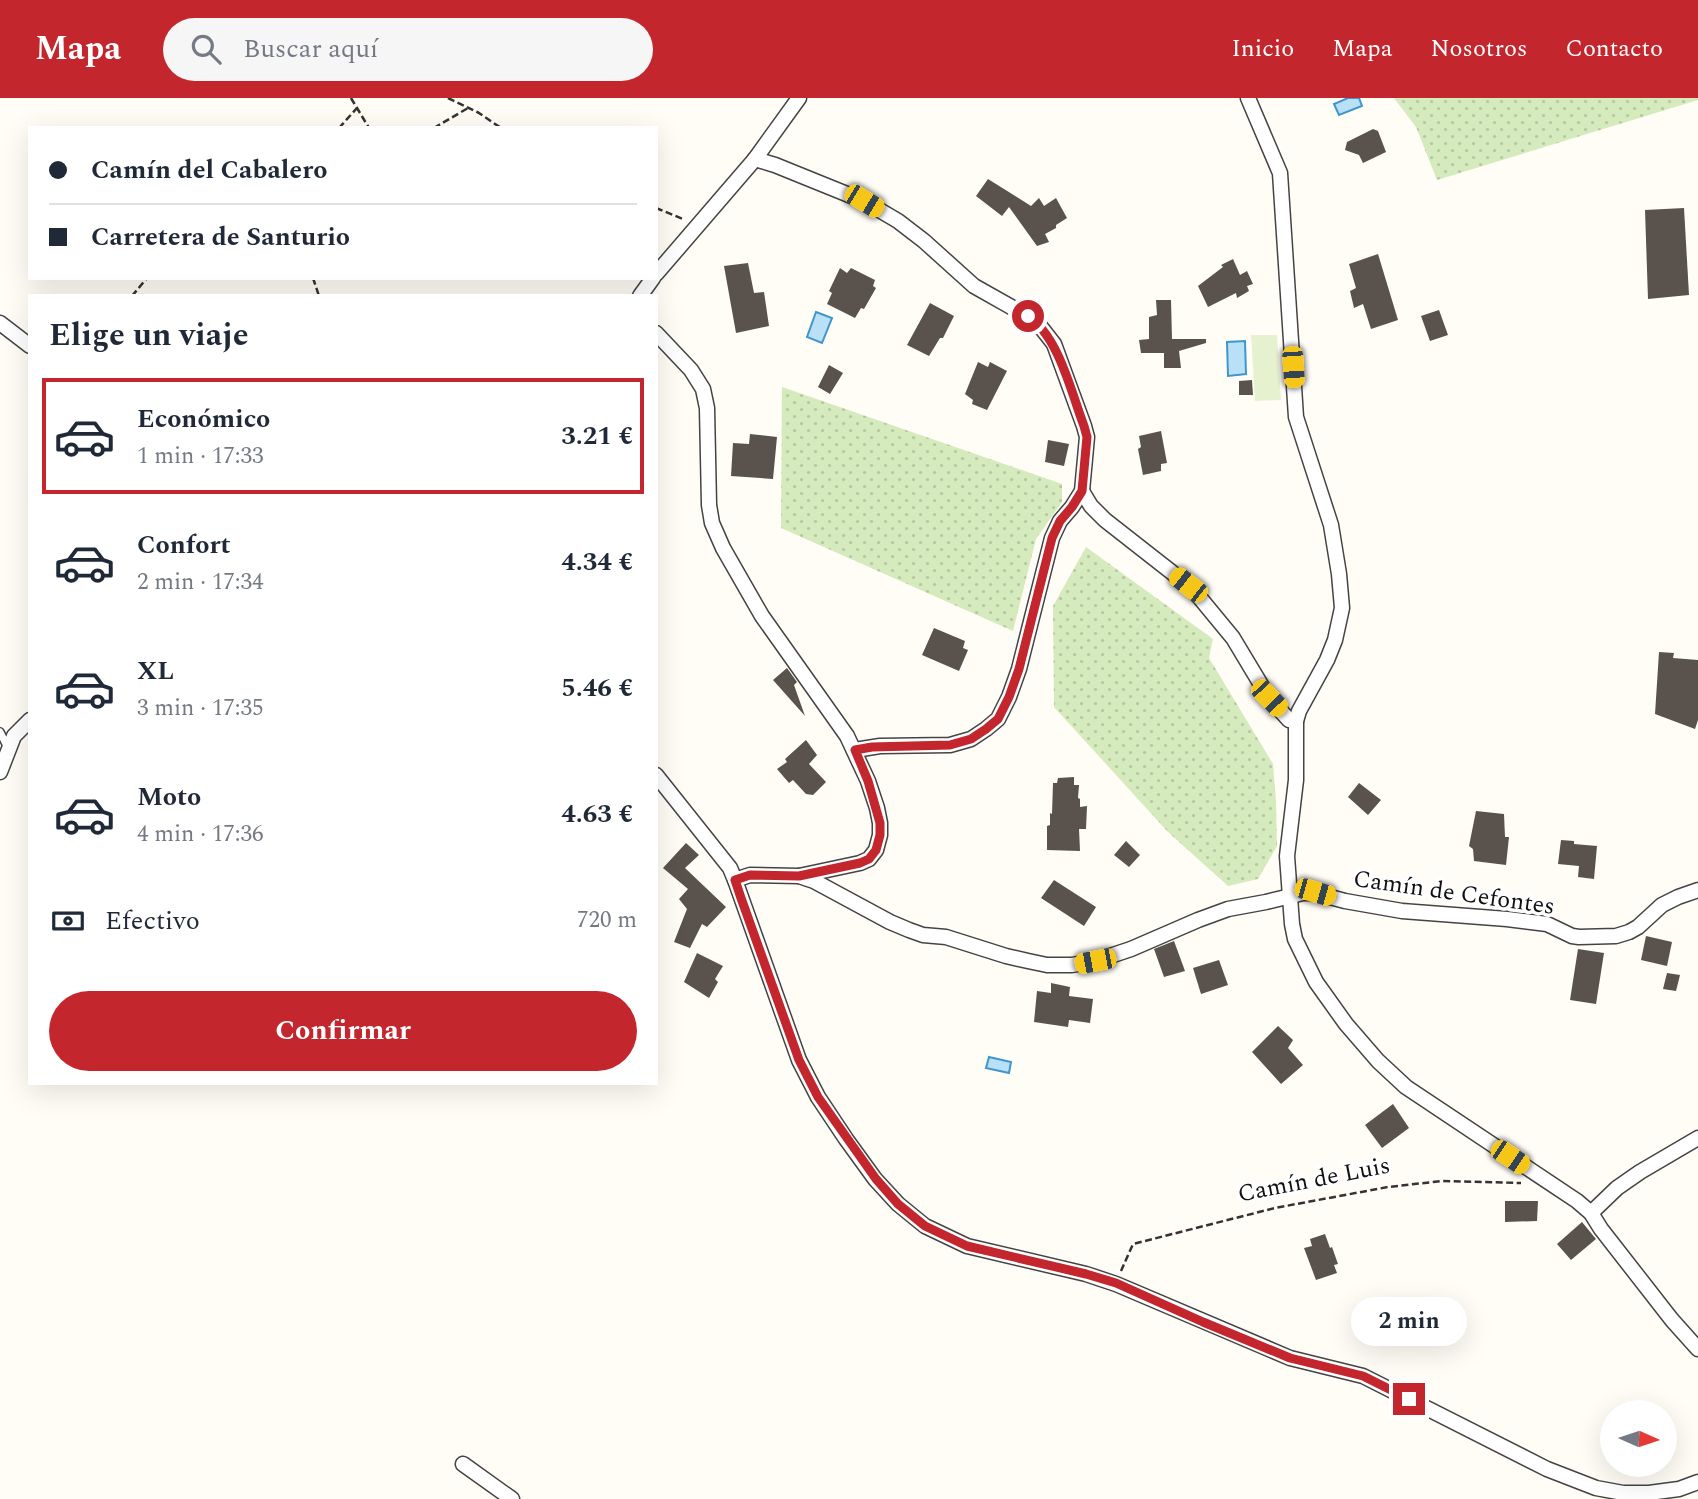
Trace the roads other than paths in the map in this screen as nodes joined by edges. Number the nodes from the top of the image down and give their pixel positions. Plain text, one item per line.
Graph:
1 (799, 98) edge
2 (1248, 98) edge
3 (755, 159) junction
4 (658, 272) edge
5 (0, 323) edge
6 (658, 335) edge
7 (28, 344) edge
8 (1082, 491) junction
9 (1296, 721) junction
10 (28, 722) edge
11 (0, 732) edge
12 (8, 748) junction
13 (855, 750) junction
14 (0, 772) edge
15 (658, 777) edge
16 (799, 876) junction
17 (735, 880) junction
18 (1698, 890) edge
19 (1290, 895) junction
20 (1698, 1138) edge
21 (1591, 1213) junction
22 (1698, 1349) edge
23 (463, 1464) dead end
24 (1698, 1482) edge
25 (512, 1499) edge

1 - 3 street
2 - 9 street
3 - 4 street
3 - 8 street
5 - 7 street
6 - 13 street
8 - 9 street
8 - 13 street
9 - 19 street
10 - 12 street
11 - 12 lane
12 - 14 street
13 - 16 street
15 - 17 street
16 - 17 street
16 - 19 street, Camín de Cefontes
17 - 24 street
18 - 19 street, Camín de Cefontes
19 - 21 street
20 - 21 street
21 - 22 street
23 - 25 street

